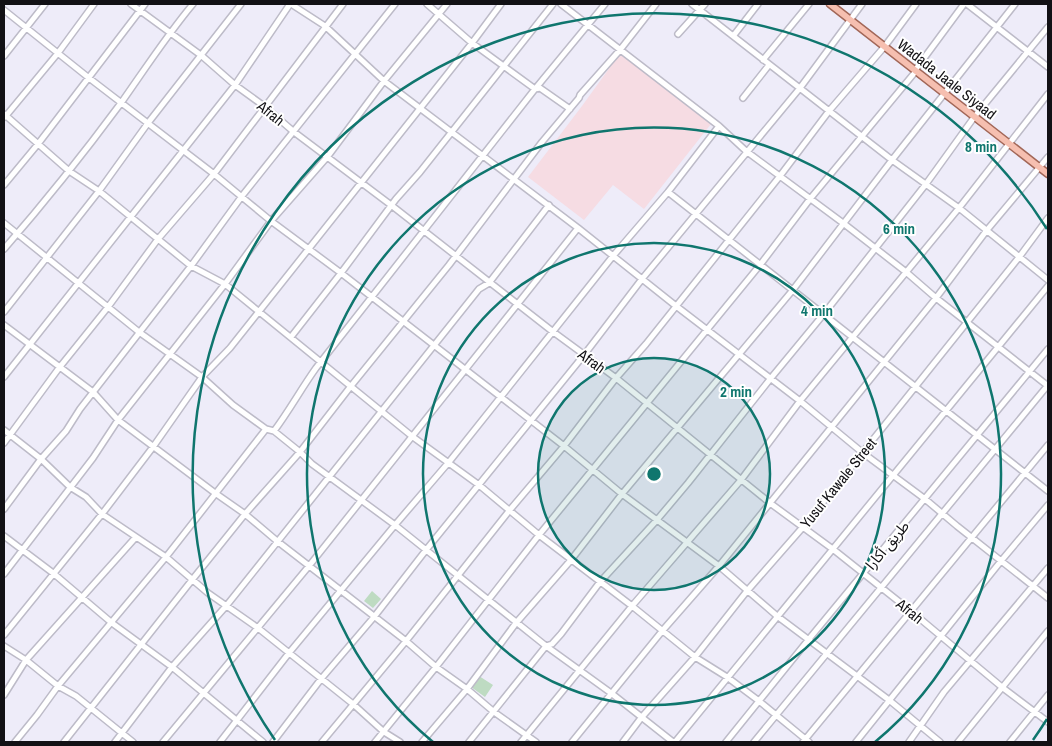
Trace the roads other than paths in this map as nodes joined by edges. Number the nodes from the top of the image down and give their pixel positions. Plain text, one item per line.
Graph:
1 (45, 4) edge
2 (94, 4) edge
3 (131, 4) edge
4 (145, 4) edge
5 (193, 4) edge
6 (241, 4) edge
7 (291, 4) edge
8 (343, 4) edge
9 (396, 4) edge
10 (427, 4) edge
11 (447, 4) edge
12 (501, 4) edge
13 (553, 4) edge
14 (561, 4) edge
15 (605, 4) edge
16 (656, 4) edge
17 (692, 4) edge
18 (705, 4) edge
19 (758, 4) edge
20 (809, 4) edge
21 (830, 4) edge
22 (862, 4) edge
23 (916, 4) edge
24 (965, 4) edge
25 (1015, 4) edge
26 (4, 10) edge
27 (140, 10) junction
28 (700, 10) junction
29 (440, 13) junction
30 (850, 19) junction
31 (589, 25) junction
32 (325, 26) junction
33 (1048, 27) edge
34 (25, 28) junction
35 (997, 28) junction
36 (170, 31) junction
37 (678, 34) dead end
38 (734, 35) junction
39 (472, 42) junction
40 (885, 46) junction
41 (620, 50) junction
42 (1029, 52) junction
43 (58, 53) junction
44 (4, 56) edge
45 (202, 56) junction
46 (355, 56) junction
47 (763, 60) junction
48 (504, 65) junction
49 (769, 65) junction
50 (1048, 67) edge
51 (916, 71) junction
52 (89, 78) junction
53 (384, 81) junction
54 (235, 85) junction
55 (800, 88) junction
56 (535, 89) junction
57 (945, 92) junction
58 (1048, 94) edge
59 (743, 98) dead end
60 (121, 102) junction
61 (264, 106) junction
62 (420, 108) junction
63 (570, 109) junction
64 (829, 111) junction
65 (4, 116) edge
66 (975, 116) junction
67 (148, 123) junction
68 (719, 126) junction
69 (294, 132) junction
70 (451, 132) junction
71 (862, 137) junction
72 (1009, 143) junction
73 (38, 144) junction
74 (184, 150) junction
75 (746, 151) junction
76 (328, 156) junction
77 (483, 156) junction
78 (1048, 157) edge
79 (892, 160) junction
80 (1040, 167) junction
81 (69, 171) junction
82 (214, 174) junction
83 (1048, 174) edge
84 (780, 176) junction
85 (514, 180) junction
86 (361, 182) junction
87 (926, 184) junction
88 (4, 185) edge
89 (98, 191) junction
90 (668, 192) junction
91 (242, 196) junction
92 (810, 199) junction
93 (391, 205) junction
94 (549, 206) junction
95 (959, 208) junction
96 (695, 215) junction
97 (130, 217) junction
98 (1048, 218) edge
99 (271, 221) junction
100 (4, 223) edge
101 (843, 223) junction
102 (578, 228) junction
103 (987, 230) junction
104 (424, 231) junction
105 (17, 234) junction
106 (158, 239) junction
107 (729, 240) junction
108 (4, 249) edge
109 (874, 249) junction
110 (308, 250) junction
111 (456, 256) junction
112 (613, 256) junction
113 (1020, 256) junction
114 (47, 257) junction
115 (760, 265) junction
116 (190, 266) junction
117 (906, 272) junction
118 (341, 274) junction
119 (642, 279) junction
120 (1048, 280) edge
121 (78, 283) junction
122 (489, 283) junction
123 (224, 284) junction
124 (1048, 286) edge
125 (792, 291) junction
126 (372, 298) junction
127 (936, 298) junction
128 (518, 304) junction
129 (676, 306) junction
130 (108, 307) junction
131 (260, 311) junction
132 (4, 312) edge
133 (824, 315) junction
134 (403, 322) junction
135 (966, 322) junction
136 (4, 325) edge
137 (707, 329) junction
138 (552, 331) junction
139 (139, 332) junction
140 (291, 337) junction
141 (852, 338) junction
142 (29, 344) junction
143 (435, 346) junction
144 (998, 347) junction
145 (1048, 348) edge
146 (170, 354) junction
147 (738, 354) junction
148 (584, 355) junction
149 (885, 361) junction
150 (322, 362) junction
151 (59, 368) junction
152 (466, 370) junction
153 (1030, 372) junction
154 (4, 377) edge
155 (202, 377) junction
156 (616, 378) junction
157 (771, 378) junction
158 (351, 386) junction
159 (916, 386) junction
160 (1048, 386) edge
161 (93, 392) junction
162 (500, 397) junction
163 (800, 401) junction
164 (646, 404) junction
165 (383, 411) junction
166 (947, 411) junction
167 (118, 420) junction
168 (531, 421) junction
169 (831, 426) junction
170 (677, 428) junction
171 (266, 429) junction
172 (4, 430) edge
173 (274, 431) junction
174 (10, 435) junction
175 (978, 435) junction
176 (413, 437) junction
177 (4, 443) edge
178 (1048, 445) edge
179 (564, 446) junction
180 (153, 447) junction
181 (995, 450) junction
182 (300, 452) junction
183 (863, 452) junction
184 (710, 455) junction
185 (41, 459) junction
186 (449, 462) junction
187 (592, 470) junction
188 (1026, 472) junction
189 (330, 476) junction
190 (894, 476) junction
191 (741, 480) junction
192 (479, 485) junction
193 (70, 487) junction
194 (1048, 491) edge
195 (215, 493) junction
196 (622, 494) junction
197 (925, 498) junction
198 (362, 501) junction
199 (770, 504) junction
200 (1048, 505) edge
201 (4, 509) edge
202 (509, 511) junction
203 (102, 514) junction
204 (245, 514) junction
205 (942, 514) junction
206 (656, 521) junction
207 (395, 525) junction
208 (803, 527) junction
209 (539, 535) junction
210 (4, 536) edge
211 (972, 537) junction
212 (136, 538) junction
213 (277, 541) junction
214 (686, 543) junction
215 (426, 550) junction
216 (834, 550) junction
217 (23, 551) junction
218 (166, 557) junction
219 (571, 560) junction
220 (1000, 561) junction
221 (310, 566) junction
222 (719, 566) junction
223 (1048, 568) edge
224 (53, 573) junction
225 (863, 573) junction
226 (4, 574) edge
227 (458, 576) junction
228 (192, 580) junction
229 (600, 582) junction
230 (1033, 586) junction
231 (880, 588) junction
232 (341, 590) junction
233 (747, 591) junction
234 (81, 597) junction
235 (1048, 598) edge
236 (488, 599) junction
237 (227, 604) junction
238 (632, 606) junction
239 (912, 612) junction
240 (777, 616) junction
241 (374, 617) junction
242 (112, 623) junction
243 (516, 623) junction
244 (258, 628) junction
245 (663, 630) junction
246 (1048, 631) edge
247 (4, 635) edge
248 (941, 636) junction
249 (809, 639) junction
250 (406, 642) junction
251 (142, 643) junction
252 (4, 646) edge
253 (546, 646) junction
254 (290, 653) junction
255 (828, 653) junction
256 (695, 657) junction
257 (971, 659) junction
258 (26, 660) junction
259 (172, 667) junction
260 (436, 668) junction
261 (579, 671) junction
262 (856, 676) junction
263 (727, 677) junction
264 (321, 679) junction
265 (58, 686) junction
266 (1004, 688) junction
267 (467, 689) junction
268 (204, 693) junction
269 (611, 693) junction
270 (4, 695) edge
271 (1048, 695) edge
272 (888, 700) junction
273 (759, 701) junction
274 (353, 704) junction
275 (91, 708) junction
276 (494, 712) junction
277 (1036, 712) junction
278 (776, 715) junction
279 (641, 718) junction
280 (238, 720) junction
281 (1048, 722) edge
282 (921, 727) junction
283 (384, 732) junction
284 (122, 733) junction
285 (527, 736) junction
286 (806, 741) edge
287 (15, 742) edge
288 (64, 742) edge
289 (115, 742) edge
290 (133, 742) edge
291 (163, 742) edge
292 (220, 742) edge
293 (263, 742) edge
294 (273, 742) edge
295 (322, 742) edge
296 (376, 742) edge
297 (400, 742) edge
298 (422, 742) edge
299 (469, 742) edge
300 (521, 742) edge
301 (536, 742) edge
302 (572, 742) edge
303 (623, 742) edge
304 (674, 742) edge
305 (726, 742) edge
306 (754, 742) edge
307 (856, 742) edge
308 (909, 742) edge
309 (940, 742) edge
310 (958, 742) edge
311 (1010, 742) edge

1 - 34 street
2 - 43 street
3 - 27 street, Afrah
4 - 27 street
5 - 36 street
6 - 45 street
7 - 32 street
7 - 54 street
8 - 32 street
9 - 46 street
10 - 29 street
11 - 29 street
12 - 39 street
13 - 48 street
14 - 31 street
15 - 31 street
16 - 41 street
17 - 28 street
18 - 28 street
19 - 38 street
20 - 47 street
21 - 30 main road, Wadada Jaale Siyaad
22 - 30 street
23 - 40 street
24 - 35 street
24 - 51 street
25 - 35 street
26 - 34 street
27 - 36 street, Afrah
27 - 52 street
28 - 37 street
28 - 38 street
29 - 39 street
29 - 53 street
30 - 40 main road, Wadada Jaale Siyaad
30 - 55 street
31 - 41 street
31 - 56 street
32 - 46 street
32 - 61 street
33 - 42 street
34 - 43 street
34 - 44 street
35 - 42 street
35 - 57 street
36 - 45 street, Afrah
36 - 60 street
38 - 47 street
39 - 48 street
39 - 62 street
40 - 51 main road, Wadada Jaale Siyaad
40 - 64 street
41 - 63 street
41 - 68 street
42 - 50 street
42 - 66 street
43 - 52 street
43 - 65 street
45 - 54 street, Afrah
45 - 67 street
46 - 53 street
46 - 69 street
47 - 49 street
48 - 56 street
48 - 70 street
49 - 55 street
49 - 59 street
51 - 57 main road, Wadada Jaale Siyaad
51 - 71 street
52 - 60 street
52 - 73 street
53 - 62 street
53 - 76 street
54 - 61 street, Afrah
54 - 74 street
55 - 64 street
55 - 75 street
56 - 63 street
56 - 77 street
57 - 66 main road, Wadada Jaale Siyaad
57 - 79 street
58 - 72 street
60 - 67 street
60 - 81 street
61 - 69 street, Afrah
61 - 82 street
62 - 70 street
62 - 86 street
63 - 85 street
64 - 71 street
64 - 84 street
65 - 73 street
66 - 72 main road, Wadada Jaale Siyaad
66 - 87 street
67 - 74 street
67 - 89 street
68 - 75 street
68 - 90 street
69 - 76 street, Afrah
69 - 91 street
70 - 77 street
70 - 93 street
71 - 79 street
71 - 92 street
72 - 80 main road, Wadada Jaale Siyaad
72 - 95 street
73 - 81 street
73 - 88 street
74 - 82 street
74 - 97 street
75 - 84 street
75 - 96 street
76 - 86 street, Afrah
76 - 99 street
77 - 85 street
77 - 104 street
78 - 80 street
79 - 87 street
79 - 101 street
80 - 83 main road, Wadada Jaale Siyaad
80 - 103 street
81 - 89 street
81 - 105 street
82 - 91 street
82 - 106 street
84 - 92 street
84 - 107 street
85 - 94 street
85 - 111 street
86 - 93 street, Afrah
86 - 110 street
87 - 95 street
87 - 109 street
89 - 97 street
89 - 114 street
90 - 96 street
90 - 112 street
91 - 99 street
91 - 116 street
92 - 101 street
92 - 115 street
93 - 104 street, Afrah
93 - 118 street
94 - 102 street
94 - 122 street
95 - 103 street
95 - 117 street
96 - 107 street
96 - 119 street
97 - 106 street
97 - 121 street
98 - 113 street, Yusuf Kawale Street
99 - 110 street
99 - 123 street
100 - 105 street
101 - 109 street
101 - 125 street
102 - 112 street
102 - 128 street
103 - 113 street
103 - 127 street
104 - 111 street, Afrah
104 - 126 street
105 - 108 street
105 - 114 street
106 - 116 street
106 - 130 street
107 - 115 street
107 - 129 street
109 - 117 street
109 - 133 street
110 - 118 street
110 - 131 street
111 - 122 street, Afrah
111 - 134 street
112 - 119 street
112 - 138 street
113 - 120 street
113 - 135 street, Yusuf Kawale Street
114 - 121 street
114 - 132 street
115 - 125 street
115 - 137 street
116 - 123 street
116 - 139 street
117 - 127 street
117 - 141 street
118 - 126 street
118 - 140 street
119 - 129 street
119 - 148 street
121 - 130 street
121 - 142 street
122 - 128 street, Afrah
122 - 143 street
123 - 131 street
123 - 146 street
124 - 144 street
125 - 133 street
125 - 147 street
126 - 134 street
126 - 150 street
127 - 135 street
127 - 149 street
128 - 138 street, Afrah
128 - 152 street
129 - 137 street
129 - 156 street
130 - 139 street
130 - 151 street
131 - 140 street
131 - 155 street
133 - 141 street
133 - 157 street
134 - 143 street
134 - 158 street
135 - 144 street
135 - 159 street, Yusuf Kawale Street
136 - 142 street
137 - 147 street
137 - 164 street
138 - 148 street, Afrah
138 - 162 street
139 - 146 street
139 - 161 street
140 - 150 street
141 - 149 street
141 - 163 street
142 - 151 street
142 - 154 street
143 - 152 street
143 - 165 street
144 - 153 street
144 - 166 street
145 - 153 street, طريق أكارا
146 - 155 street
146 - 167 street
147 - 157 street
147 - 170 street
148 - 156 street, Afrah
148 - 168 street
149 - 159 street
149 - 169 street
150 - 158 street
150 - 173 street
151 - 161 street
151 - 174 street
152 - 162 street
152 - 176 street
153 - 160 street
153 - 175 street, طريق أكارا
155 - 171 street
155 - 180 street
156 - 164 street, Afrah
156 - 179 street
157 - 163 street
157 - 184 street
158 - 165 street
158 - 182 street
159 - 166 street
159 - 183 street, Yusuf Kawale Street
160 - 181 street
161 - 167 street
161 - 185 street
162 - 168 street
162 - 186 street
163 - 169 street
163 - 191 street
164 - 170 street, Afrah
164 - 187 street
165 - 176 street
165 - 189 street
166 - 175 street
166 - 190 street
167 - 180 street
167 - 193 street
168 - 179 street
168 - 192 street
169 - 183 street
169 - 199 street
170 - 184 street, Afrah
170 - 196 street
171 - 173 street
171 - 195 street
172 - 174 street
173 - 182 street
174 - 177 street
174 - 185 street
175 - 181 street
175 - 197 street, طريق أكارا
176 - 186 street
176 - 198 street
178 - 188 street
179 - 187 street
179 - 202 street
180 - 195 street
180 - 203 street
181 - 188 street
181 - 205 street
182 - 189 street
182 - 204 street
183 - 190 street
183 - 208 street, Yusuf Kawale Street
184 - 191 street, Afrah
184 - 206 street
185 - 193 street
185 - 201 street
186 - 192 street
186 - 207 street
187 - 196 street
187 - 209 street
188 - 194 street
188 - 211 street
189 - 198 street
189 - 213 street
190 - 197 street
190 - 216 street
191 - 199 street, Afrah
191 - 214 street
192 - 202 street
192 - 215 street
193 - 203 street
193 - 217 street
195 - 204 street
195 - 218 street
196 - 206 street
196 - 219 street
197 - 205 street
197 - 225 street, طريق أكارا
198 - 207 street
198 - 221 street
199 - 208 street, Afrah
199 - 222 street
200 - 220 street
202 - 209 street
202 - 227 street
203 - 212 street
203 - 224 street
204 - 213 street
204 - 228 street
205 - 211 street
205 - 231 street
206 - 214 street
206 - 229 street
207 - 215 street
207 - 232 street
208 - 216 street, Afrah
208 - 233 street, Yusuf Kawale Street
209 - 219 street
209 - 236 street
210 - 217 street
211 - 220 street
211 - 239 street
212 - 218 street
212 - 234 street
213 - 221 street
213 - 237 street
214 - 222 street
214 - 238 street
215 - 227 street
215 - 241 street
216 - 225 street, Afrah
216 - 240 street
217 - 224 street
217 - 226 street
218 - 228 street
218 - 242 street
219 - 229 street
219 - 243 street
220 - 230 street
220 - 248 street
221 - 232 street
221 - 244 street
222 - 233 street
222 - 245 street
223 - 230 street
224 - 234 street
224 - 247 street
225 - 231 street, Afrah
225 - 249 street, طريق أكارا
227 - 236 street
227 - 250 street
228 - 237 street
228 - 251 street
229 - 238 street
229 - 253 street
230 - 235 street
230 - 257 street
231 - 239 street, Afrah
231 - 255 street
232 - 241 street
232 - 254 street
233 - 240 street
233 - 256 street, Yusuf Kawale Street
234 - 242 street
234 - 258 street
236 - 243 street
236 - 260 street
237 - 244 street
237 - 259 street
238 - 245 street
238 - 261 street
239 - 248 street, Afrah
239 - 262 street
240 - 249 street
240 - 263 street
241 - 250 street
241 - 264 street
242 - 251 street
242 - 265 street
243 - 253 street
243 - 267 street
244 - 254 street
244 - 268 street
245 - 256 street
245 - 269 street
246 - 266 street
248 - 257 street, Afrah
248 - 272 street
249 - 255 street
249 - 273 street, طريق أكارا
250 - 260 street
250 - 274 street
251 - 259 street
251 - 275 street
252 - 258 street
253 - 261 street
253 - 276 street
254 - 264 street
254 - 280 street
255 - 262 street
255 - 278 street
256 - 263 street
256 - 279 street, Yusuf Kawale Street
257 - 266 street, Afrah
257 - 282 street
258 - 265 street
258 - 270 street
259 - 268 street
259 - 284 street
260 - 267 street
260 - 283 street
261 - 269 street
261 - 285 street
262 - 272 street
262 - 286 street
263 - 273 street
263 - 304 street
264 - 274 street
264 - 294 street
265 - 275 street
265 - 287 street
266 - 277 street, Afrah
266 - 310 street
267 - 276 street
267 - 298 street
268 - 280 street
268 - 291 street
269 - 279 street
269 - 302 street
271 - 277 street
272 - 282 street
272 - 307 street
273 - 278 street
273 - 305 street, طريق أكارا
274 - 283 street
274 - 295 street
275 - 284 street
275 - 288 street
276 - 285 street
276 - 299 street
277 - 281 street, Afrah
277 - 311 street
278 - 286 street
278 - 306 street
279 - 303 street, Yusuf Kawale Street
279 - 304 street
280 - 292 street
280 - 293 street
282 - 308 street
282 - 309 street
283 - 296 street
283 - 297 street
284 - 289 street
284 - 290 street
285 - 300 street
285 - 301 street

